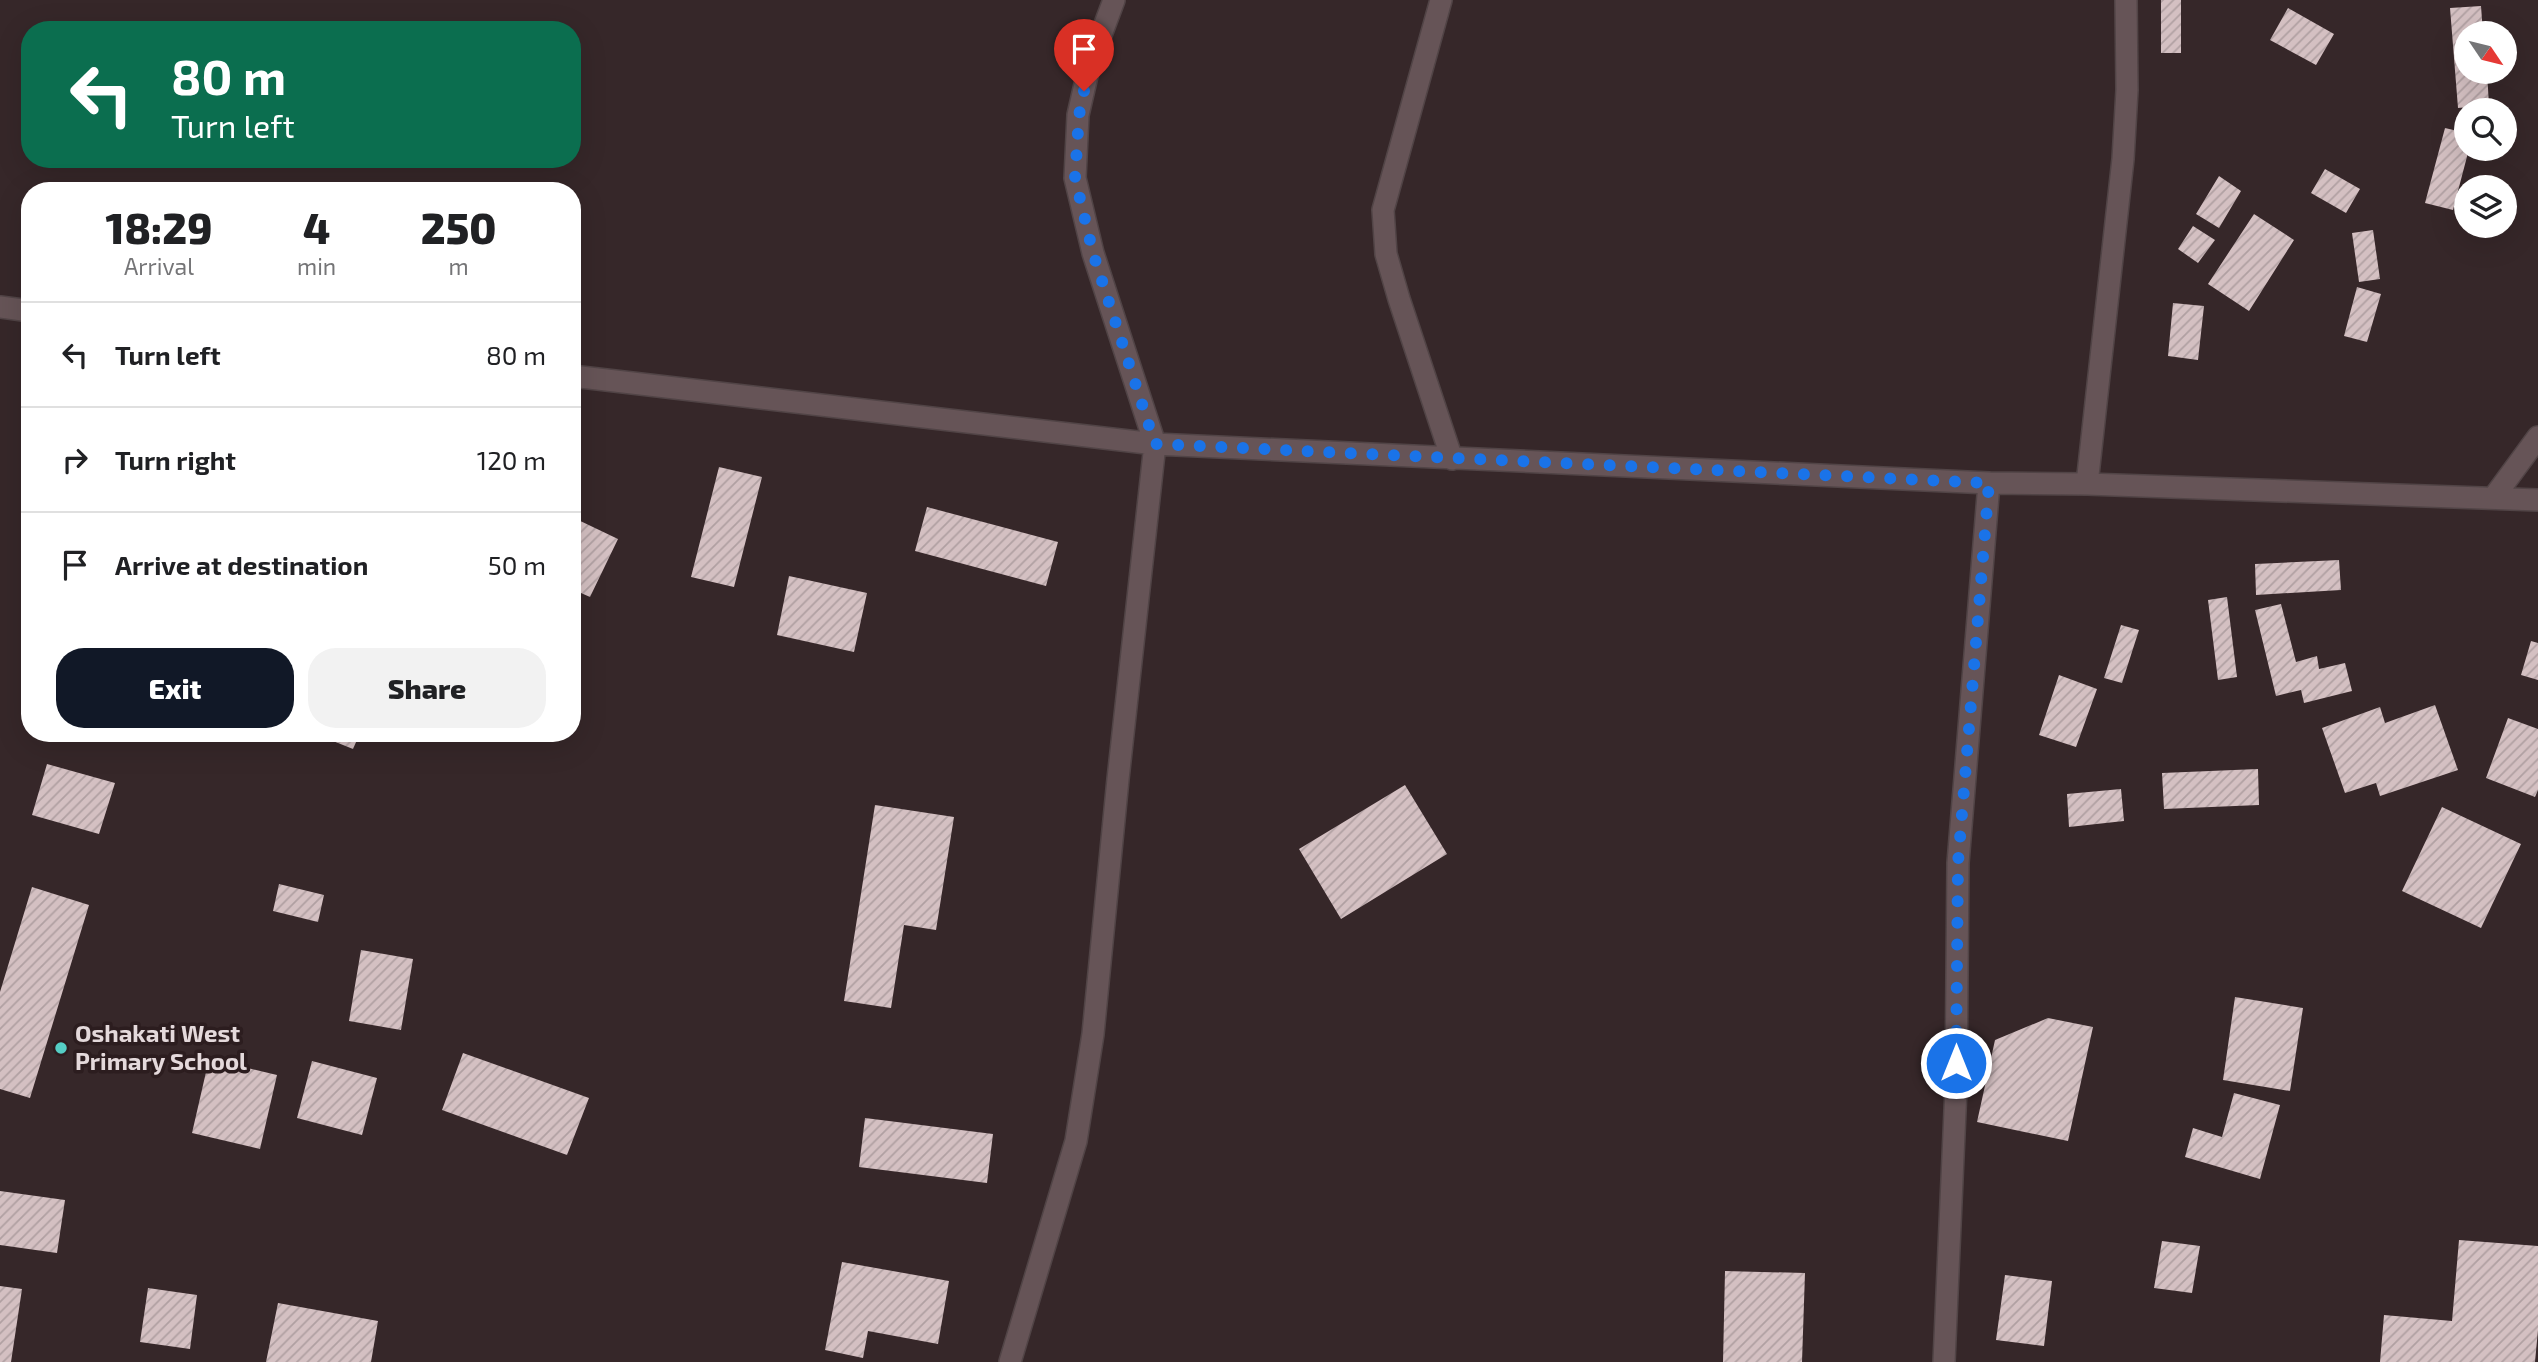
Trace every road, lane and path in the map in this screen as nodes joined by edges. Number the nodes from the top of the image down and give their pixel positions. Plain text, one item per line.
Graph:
1 (1114, 0) edge
2 (1441, 0) edge
3 (2126, 0) edge
4 (0, 307) edge
5 (21, 310) edge
6 (581, 377) edge
7 (2538, 437) edge
8 (1155, 444) junction
9 (1452, 459) junction
10 (1989, 483) junction
11 (2087, 484) junction
12 (2494, 497) junction
13 (2538, 500) edge
14 (1010, 1362) edge
15 (1944, 1362) edge

1 - 8 street
2 - 9 street
3 - 11 street
4 - 5 street
6 - 8 street
7 - 12 street
8 - 9 street
8 - 14 street
9 - 10 street
10 - 11 street
10 - 15 street
11 - 12 street
12 - 13 street

